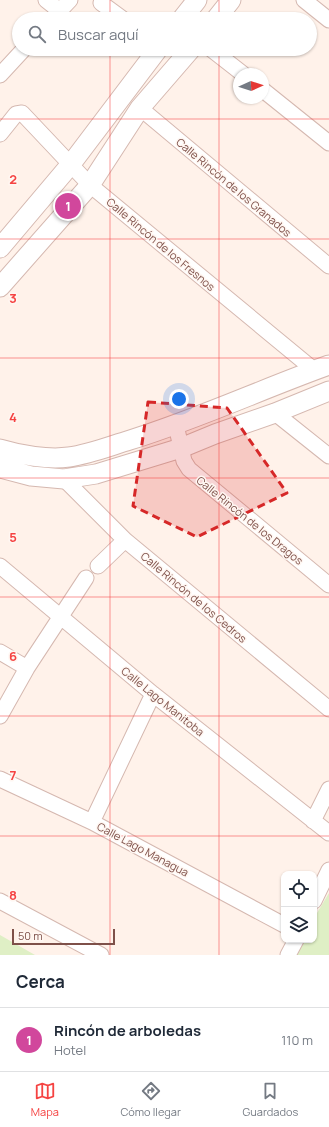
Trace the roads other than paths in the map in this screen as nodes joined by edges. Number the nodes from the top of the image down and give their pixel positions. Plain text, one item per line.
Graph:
1 (46, 0) edge
2 (197, 0) edge
3 (231, 0) edge
4 (304, 0) edge
5 (101, 3) dead end
6 (61, 10) edge
7 (113, 12) edge
8 (188, 12) edge
9 (222, 12) edge
10 (329, 20) edge
11 (18, 56) edge
12 (153, 56) edge
13 (185, 56) edge
14 (220, 56) edge
15 (235, 68) edge
16 (0, 76) edge
17 (269, 95) edge
18 (140, 108) junction
19 (0, 134) edge
20 (329, 143) edge
21 (71, 164) junction
22 (90, 185) junction
23 (2, 241) edge
24 (329, 266) edge
25 (0, 287) edge
26 (322, 368) edge
27 (329, 391) edge
28 (275, 413) junction
29 (205, 414) junction
30 (176, 425) junction
31 (214, 434) junction
32 (181, 448) junction
33 (0, 449) edge
34 (329, 456) edge
35 (0, 468) edge
36 (64, 479) junction
37 (124, 540) junction
38 (0, 566) edge
39 (98, 566) dead end
40 (86, 578) dead end
41 (329, 585) edge
42 (60, 617) junction
43 (0, 652) edge
44 (27, 668) junction
45 (153, 694) junction
46 (329, 709) edge
47 (0, 716) edge
48 (0, 779) edge
49 (329, 789) edge
50 (313, 821) junction
51 (92, 822) junction
52 (329, 833) edge
53 (329, 870) edge
54 (317, 895) edge
55 (0, 901) edge
56 (281, 923) edge
57 (294, 943) edge
58 (101, 955) edge
59 (288, 955) edge

1 - 6 street
2 - 8 street
3 - 9 street
4 - 10 street
5 - 7 street
11 - 16 street
12 - 21 street
13 - 18 street
14 - 15 street
17 - 20 street
18 - 22 street
18 - 24 street, Calle Rincón de los Granados
19 - 21 street, Calle Rincón de los Fresnos
21 - 22 street, Calle Rincón de los Fresnos
21 - 23 street
22 - 25 street
22 - 26 street, Calle Rincón de los Fresnos
26 - 29 street
27 - 28 street
28 - 31 street
28 - 34 street
29 - 30 street
29 - 31 street
30 - 32 street, Calle Rincón de los Dragos
30 - 33 street
31 - 32 street
32 - 36 street
32 - 41 street, Calle Rincón de los Dragos
35 - 36 street
36 - 37 street, Calle Rincón de los Cedros
37 - 39 street
37 - 46 street, Calle Rincón de los Cedros
38 - 42 street, Calle Lago Manitoba
40 - 42 street
42 - 44 street
42 - 45 street, Calle Lago Manitoba
43 - 44 street
44 - 47 street
45 - 50 street, Calle Lago Manitoba
45 - 51 street
48 - 51 street, Calle Lago Managua
49 - 50 street
50 - 52 street, Calle Lago Manitoba
51 - 56 street, Calle Lago Managua
53 - 54 street
55 - 58 street
57 - 59 street

